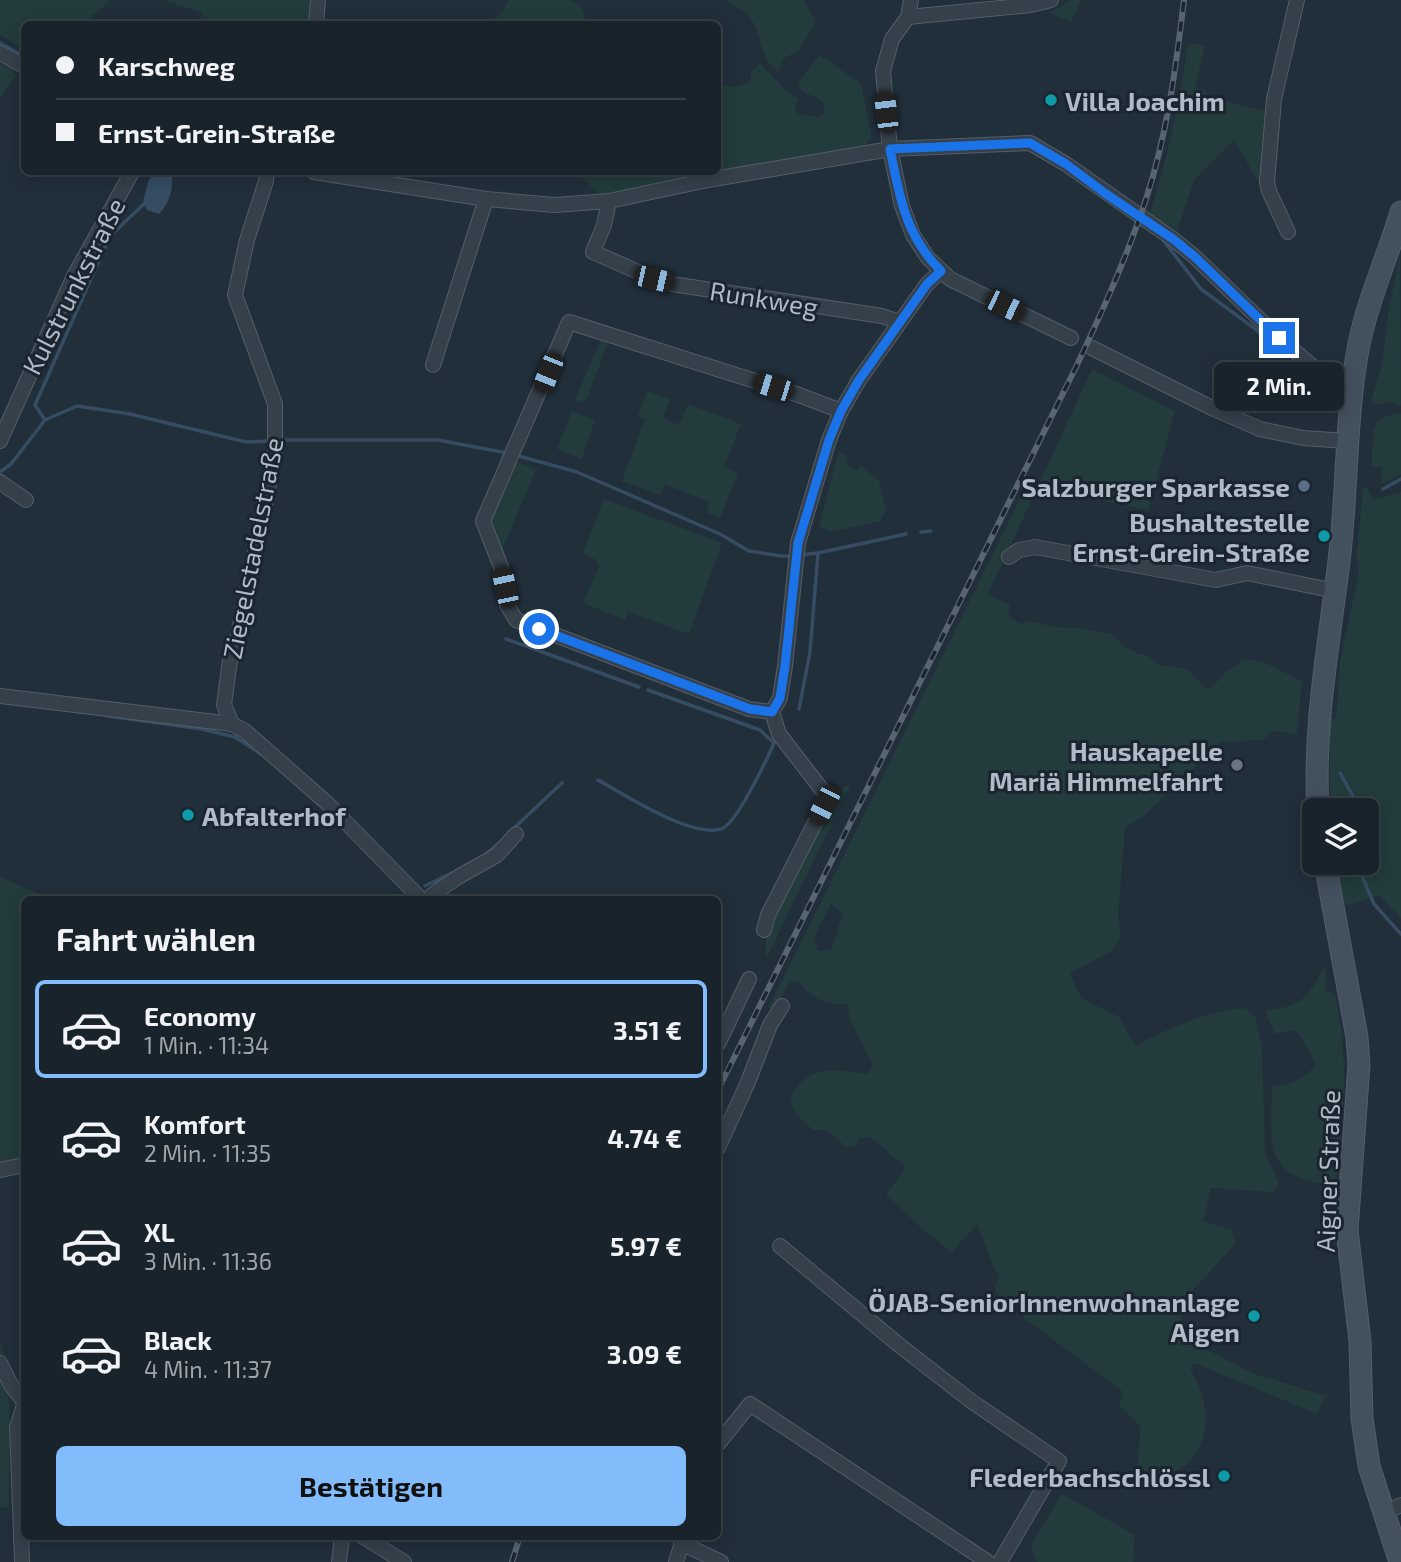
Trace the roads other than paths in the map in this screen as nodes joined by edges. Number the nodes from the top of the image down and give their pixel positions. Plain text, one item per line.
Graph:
1 (318, 0) edge
2 (911, 0) edge
3 (1051, 0) edge
4 (1297, 0) edge
5 (908, 17) junction
6 (316, 21) edge
7 (0, 53) edge
8 (21, 64) edge
9 (890, 149) junction
10 (130, 175) edge
11 (267, 175) edge
12 (333, 175) edge
13 (486, 199) junction
14 (609, 201) junction
15 (1401, 212) edge
16 (1289, 232) dead end
17 (941, 271) junction
18 (899, 322) junction
19 (1071, 338) dead end
20 (1092, 348) dead end
21 (433, 365) dead end
22 (1353, 383) junction
23 (841, 411) junction
24 (0, 441) edge
25 (1347, 441) junction
26 (0, 482) edge
27 (26, 500) dead end
28 (1009, 557) dead end
29 (1335, 591) junction
30 (0, 696) edge
31 (772, 712) junction
32 (232, 724) junction
33 (1318, 798) edge
34 (516, 834) dead end
35 (1327, 875) edge
36 (427, 896) edge
37 (432, 896) edge
38 (764, 930) dead end
39 (749, 979) dead end
40 (782, 1006) dead end
41 (721, 1038) edge
42 (721, 1141) edge
43 (21, 1166) edge
44 (0, 1170) edge
45 (780, 1246) dead end
46 (0, 1363) edge
47 (21, 1399) edge
48 (21, 1413) edge
49 (721, 1438) edge
50 (1392, 1509) edge
51 (21, 1535) edge
52 (21, 1540) edge
53 (342, 1540) edge
54 (368, 1540) edge
55 (683, 1540) edge
56 (22, 1562) edge
57 (339, 1562) edge
58 (404, 1562) edge
59 (676, 1562) edge
60 (721, 1562) edge
61 (988, 1562) edge
62 (1000, 1562) edge
63 (1399, 1562) edge

1 - 6 street
2 - 5 street
3 - 5 street
4 - 16 street
5 - 9 street
7 - 8 street
9 - 14 street
9 - 17 street
9 - 22 street
10 - 24 street, Kulstrunkstraße
11 - 32 street, Ziegelstadelstraße
12 - 13 street
13 - 14 street
13 - 21 street
14 - 18 street, Runkweg
15 - 22 main road
17 - 18 street
17 - 19 street
18 - 23 street
20 - 25 street
22 - 25 main road
23 - 31 street
23 - 31 street
25 - 29 main road
26 - 27 street
28 - 29 street
29 - 33 main road
30 - 32 street
31 - 38 street
32 - 36 street
34 - 37 street
35 - 50 main road, Aigner Straße
39 - 41 street
40 - 42 street
43 - 44 street
45 - 62 street
46 - 47 street
48 - 51 street
49 - 61 street
50 - 63 main road, Aigner Straße
52 - 56 street
53 - 57 street
54 - 58 street
55 - 59 street
55 - 60 street

